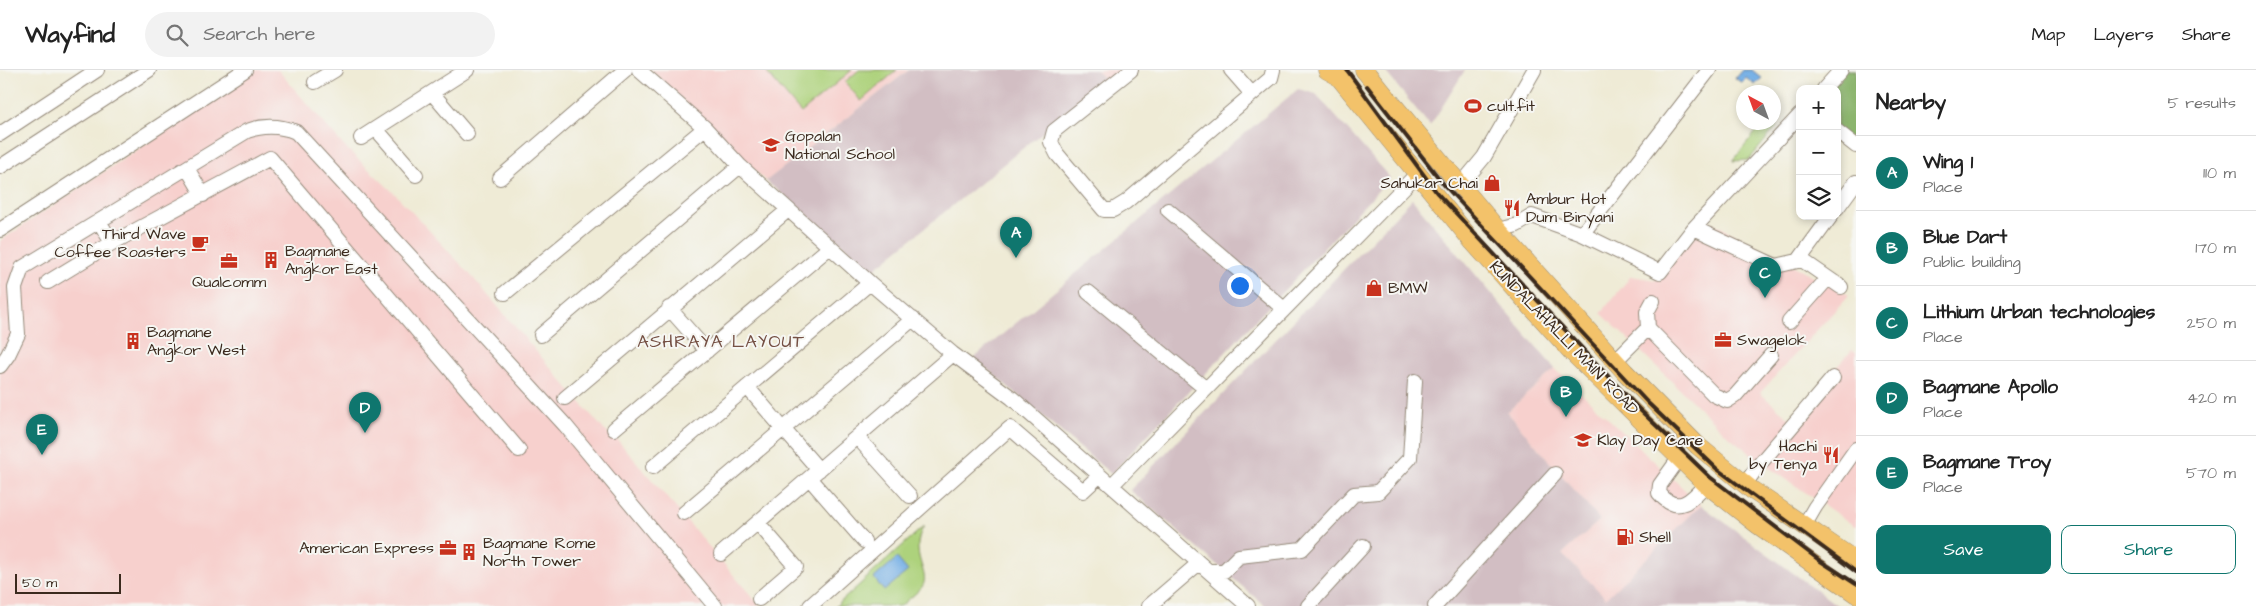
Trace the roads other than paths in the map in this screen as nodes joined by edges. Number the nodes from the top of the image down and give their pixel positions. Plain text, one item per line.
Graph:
1 (97, 70) edge
2 (149, 70) edge
3 (245, 70) edge
4 (335, 70) edge
5 (467, 70) edge
6 (625, 70) edge
7 (639, 70) edge
8 (1131, 70) edge
9 (1231, 70) edge
10 (1273, 70) edge
11 (1364, 70) edge
12 (1534, 70) edge
13 (1709, 70) edge
14 (1841, 70) edge
15 (1337, 72) edge
16 (315, 82) dead end
17 (1828, 85) edge
18 (432, 93) junction
19 (1252, 94) junction
20 (1796, 119) edge
21 (705, 128) junction
22 (376, 129) junction
23 (0, 134) edge
24 (466, 134) dead end
25 (1841, 134) edge
26 (361, 138) dead end
27 (1856, 146) edge
28 (740, 166) junction
29 (0, 167) edge
30 (186, 168) junction
31 (1417, 174) junction
32 (416, 176) dead end
33 (500, 178) dead end
34 (1856, 182) edge
35 (1460, 186) junction
36 (203, 194) junction
37 (1841, 203) edge
38 (788, 210) junction
39 (1168, 210) dead end
40 (1828, 220) edge
41 (99, 221) junction
42 (1694, 228) junction
43 (0, 230) edge
44 (1498, 230) junction
45 (1582, 234) junction
46 (112, 243) junction
47 (830, 247) junction
48 (1799, 260) junction
49 (1828, 278) junction
50 (48, 282) dead end
51 (870, 283) junction
52 (1842, 287) dead end
53 (1088, 292) dead end
54 (504, 293) dead end
55 (1653, 301) dead end
56 (669, 308) junction
57 (1284, 309) junction
58 (913, 319) junction
59 (1789, 322) dead end
60 (1648, 328) junction
61 (541, 335) dead end
62 (707, 352) junction
63 (953, 354) junction
64 (1771, 356) dead end
65 (1615, 361) junction
66 (0, 366) edge
67 (1833, 378) dead end
68 (1415, 381) dead end
69 (747, 388) junction
70 (1206, 389) junction
71 (565, 398) dead end
72 (784, 429) junction
73 (614, 430) dead end
74 (857, 437) junction
75 (1856, 449) edge
76 (519, 450) dead end
77 (1680, 456) junction
78 (653, 467) dead end
79 (814, 474) junction
80 (1555, 474) dead end
81 (1099, 476) junction
82 (1706, 484) junction
83 (1745, 484) junction
84 (1112, 485) junction
85 (910, 496) dead end
86 (684, 513) dead end
87 (758, 523) junction
88 (1804, 526) junction
89 (864, 542) dead end
90 (1363, 546) dead end
91 (721, 554) dead end
92 (1856, 561) edge
93 (1204, 567) junction
94 (1856, 594) edge
95 (759, 599) dead end
96 (715, 606) edge
97 (810, 606) edge
98 (1149, 606) edge
99 (1248, 606) edge
100 (1308, 606) edge
101 (1435, 606) edge

1 - 23 street
2 - 29 street
3 - 43 street
4 - 16 street
5 - 18 street
6 - 33 street
7 - 21 street
8 - 19 street
9 - 19 street
10 - 19 street
11 - 35 main road, KUNDALAHALLI MAIN ROAD
12 - 35 street
13 - 45 street
14 - 17 street
15 - 31 main road, KUNDALAHALLI MAIN ROAD
18 - 22 street
18 - 24 street
20 - 42 street
21 - 28 street
21 - 54 street
22 - 26 street
22 - 32 street
25 - 27 street
28 - 38 street
28 - 61 street
30 - 36 street
30 - 41 street
30 - 96 street
31 - 57 street
31 - 77 main road, KUNDALAHALLI MAIN ROAD
34 - 37 street
35 - 44 main road, KUNDALAHALLI MAIN ROAD
36 - 46 street
36 - 76 street
38 - 47 street
38 - 56 street
39 - 57 street
40 - 48 street
41 - 46 street
41 - 66 street
42 - 45 street
42 - 48 street
44 - 45 street
44 - 65 main road, KUNDALAHALLI MAIN ROAD
46 - 50 street
47 - 51 street
47 - 62 street
48 - 49 street
49 - 52 street
49 - 59 street
51 - 58 street
51 - 69 street
53 - 70 street
55 - 60 street
56 - 62 street
56 - 71 street
57 - 70 street
58 - 63 street
58 - 72 street
60 - 64 street
60 - 65 street
62 - 73 street
63 - 74 street
63 - 81 street
65 - 83 main road, KUNDALAHALLI MAIN ROAD
67 - 83 street
68 - 93 street
69 - 72 street
69 - 78 street
70 - 84 street
72 - 79 street
72 - 86 street
74 - 79 street
74 - 85 street
75 - 88 street
77 - 82 main road, KUNDALAHALLI MAIN ROAD
77 - 82 street
79 - 87 street
79 - 89 street
80 - 101 street
81 - 84 street
81 - 97 street
82 - 94 main road, KUNDALAHALLI MAIN ROAD
83 - 88 main road, KUNDALAHALLI MAIN ROAD
84 - 93 street
87 - 91 street
87 - 95 street
88 - 92 main road, KUNDALAHALLI MAIN ROAD
90 - 100 street
93 - 98 street
93 - 99 street

